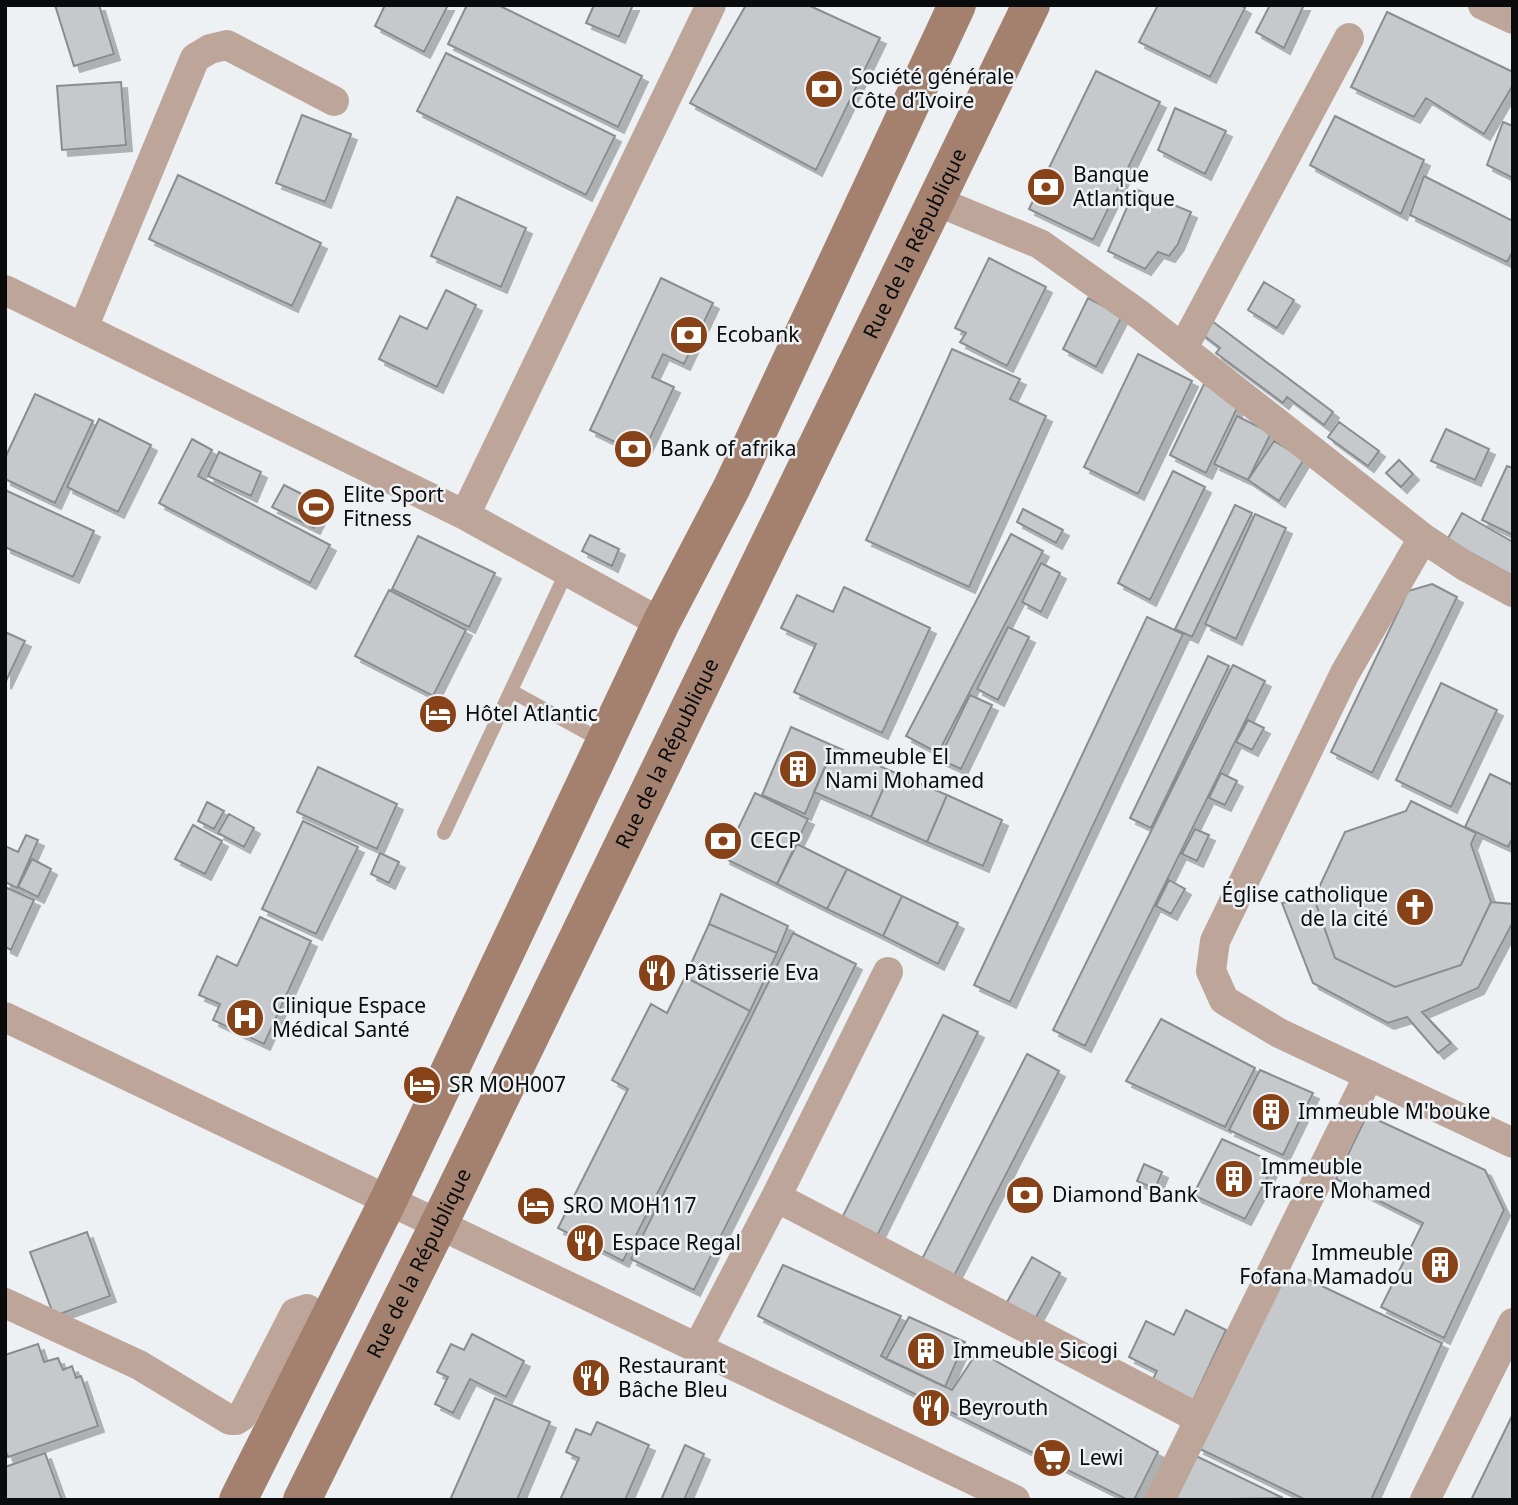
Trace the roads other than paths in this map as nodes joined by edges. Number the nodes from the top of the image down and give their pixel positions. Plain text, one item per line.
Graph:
1 (710, 5) edge
2 (1031, 5) edge
3 (1483, 5) edge
4 (948, 8) edge
5 (1513, 19) edge
6 (1349, 38) dead end
7 (334, 101) dead end
8 (936, 201) junction
9 (5, 290) edge
10 (83, 328) junction
11 (1183, 348) junction
12 (464, 515) junction
13 (1423, 538) junction
14 (567, 571) junction
15 (1513, 593) edge
16 (661, 622) junction
17 (511, 691) junction
18 (604, 742) junction
19 (444, 832) dead end
20 (888, 972) dead end
21 (5, 1017) edge
22 (1369, 1075) junction
23 (1513, 1143) edge
24 (776, 1198) junction
25 (388, 1201) junction
26 (438, 1226) junction
27 (5, 1303) edge
28 (328, 1321) junction
29 (1513, 1322) edge
30 (698, 1347) junction
31 (1200, 1419) junction
32 (238, 1500) edge
33 (302, 1500) edge
34 (1016, 1500) edge
35 (1160, 1500) edge
36 (1424, 1500) edge

1 - 12 street
2 - 8 main road, Rue de la République
3 - 5 street
4 - 16 main road
6 - 11 street
7 - 10 street
8 - 11 street
8 - 26 main road, Rue de la République
9 - 10 street
10 - 12 street
11 - 13 street
12 - 14 street
13 - 15 street
13 - 22 street
14 - 16 street
14 - 17 lane
16 - 18 main road
17 - 18 lane
17 - 19 lane
18 - 25 main road
20 - 24 street
21 - 25 street
22 - 23 street
22 - 31 street
24 - 30 street
24 - 31 street
25 - 26 street
25 - 28 main road
26 - 30 street
26 - 33 main road, Rue de la République
27 - 28 street
28 - 32 main road
29 - 36 street
30 - 34 street
31 - 35 street

